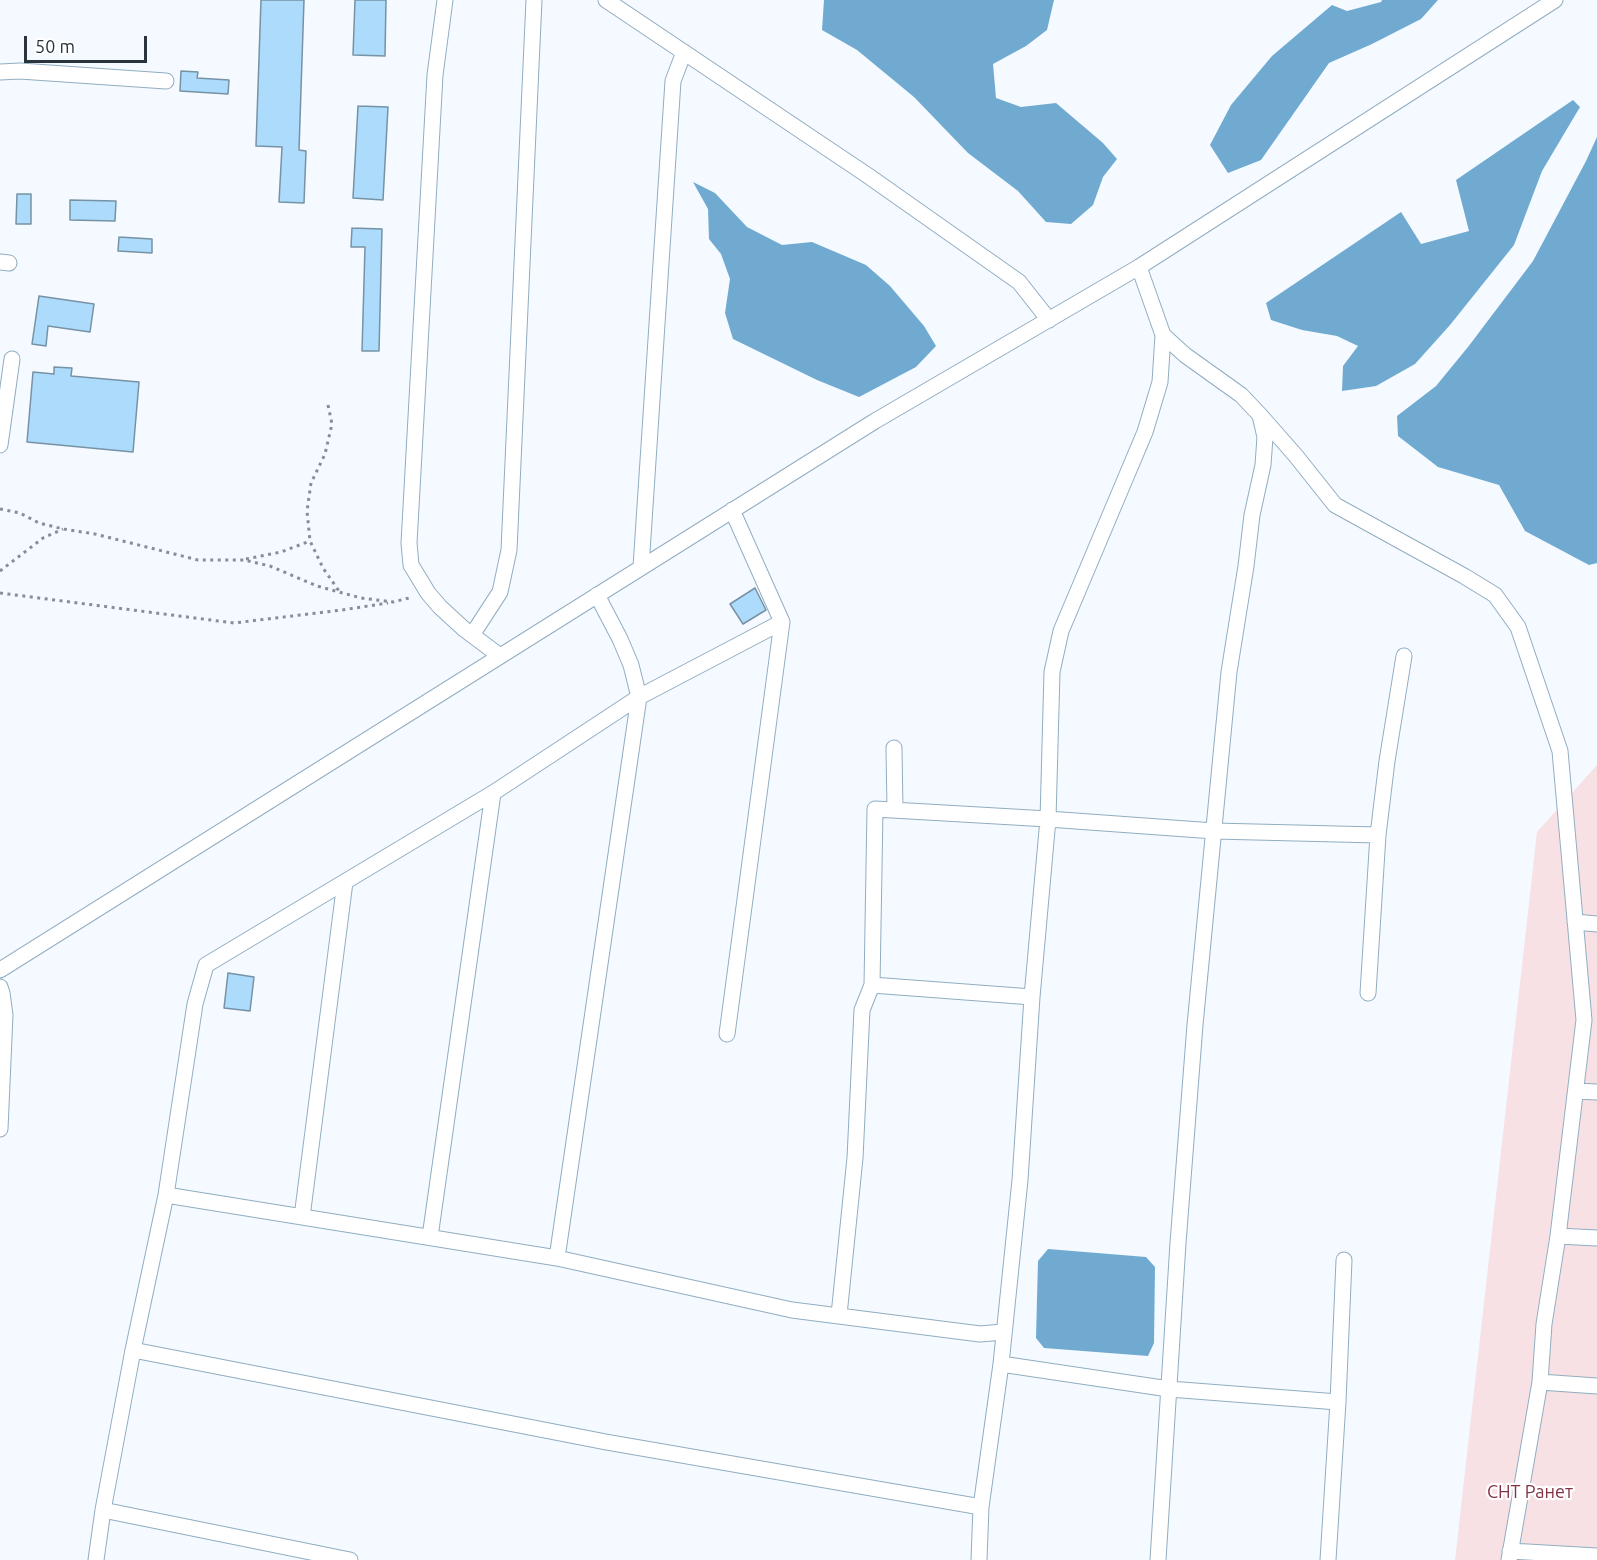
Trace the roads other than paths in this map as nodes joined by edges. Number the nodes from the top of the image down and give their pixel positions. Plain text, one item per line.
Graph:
1 (445, 0) edge
2 (534, 0) edge
3 (606, 0) edge
4 (1555, 0) edge
5 (684, 52) junction
6 (0, 72) edge
7 (166, 81) dead end
8 (1139, 267) junction
9 (1049, 320) junction
10 (1163, 335) junction
11 (12, 359) dead end
12 (1260, 415) junction
13 (0, 445) edge
14 (732, 510) junction
15 (641, 567) junction
16 (597, 595) junction
17 (782, 622) junction
18 (472, 635) junction
19 (500, 656) junction
20 (1404, 656) dead end
21 (639, 697) junction
22 (894, 748) dead end
23 (493, 793) junction
24 (896, 810) junction
25 (1048, 819) junction
26 (1215, 831) junction
27 (1378, 835) junction
28 (345, 882) junction
29 (1575, 922) junction
30 (1597, 924) edge
31 (0, 970) edge
32 (872, 985) junction
33 (0, 987) edge
34 (1368, 993) dead end
35 (1032, 997) junction
36 (727, 1034) dead end
37 (1575, 1090) junction
38 (1597, 1092) edge
39 (0, 1129) edge
40 (166, 1195) junction
41 (302, 1217) junction
42 (1558, 1236) junction
43 (430, 1237) junction
44 (1597, 1238) edge
45 (557, 1258) junction
46 (1344, 1260) dead end
47 (839, 1315) junction
48 (1003, 1332) junction
49 (133, 1350) junction
50 (1001, 1364) junction
51 (1539, 1382) junction
52 (1597, 1386) edge
53 (1169, 1389) junction
54 (1338, 1402) junction
55 (981, 1507) junction
56 (103, 1510) junction
57 (1510, 1556) edge
58 (1597, 1556) edge
59 (96, 1560) edge
60 (350, 1560) edge
61 (979, 1560) edge
62 (1158, 1560) edge
63 (1328, 1560) edge

1 - 18 street
2 - 18 street
3 - 5 street
4 - 8 street
5 - 9 street
5 - 15 street
6 - 7 street
8 - 9 street
8 - 10 street
9 - 14 street
10 - 12 street
10 - 25 street
11 - 13 street
12 - 26 street
12 - 29 street
14 - 15 street
14 - 17 street
15 - 16 street
16 - 19 street
16 - 21 street
17 - 21 street
17 - 36 street
18 - 19 street
19 - 31 street
20 - 27 street
21 - 23 street
21 - 45 street
22 - 24 street
23 - 28 street
23 - 43 street
24 - 25 street
24 - 32 street
25 - 26 street
25 - 35 street
26 - 27 street
26 - 53 street
27 - 34 street
28 - 40 street
28 - 41 street
29 - 30 street
29 - 37 street
32 - 35 street
32 - 47 street
33 - 39 street
35 - 48 street
37 - 38 street
37 - 42 street
40 - 41 street
40 - 49 street
41 - 43 street
42 - 44 street
42 - 51 street
43 - 45 street
45 - 47 street
46 - 54 street
47 - 48 street
48 - 50 street
49 - 55 street
49 - 56 street
50 - 53 street
50 - 55 street
51 - 52 street
51 - 57 street
53 - 54 street
53 - 62 street
54 - 63 street
55 - 61 street
56 - 59 street
56 - 60 street
57 - 58 street

